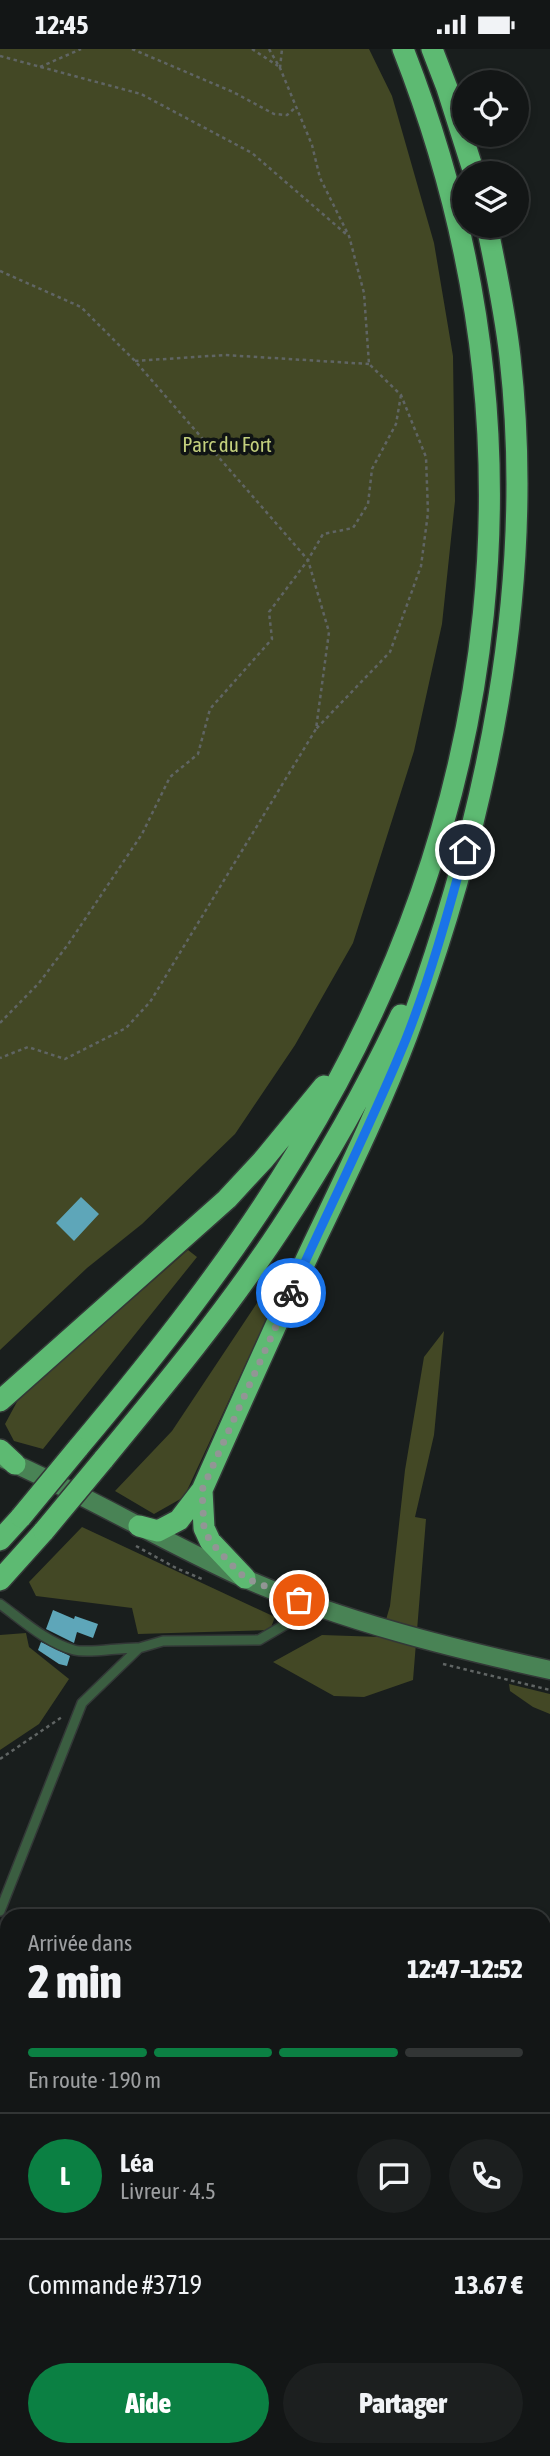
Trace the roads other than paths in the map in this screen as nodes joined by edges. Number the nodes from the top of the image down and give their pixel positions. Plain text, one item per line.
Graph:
1 (403, 49) edge
2 (432, 49) edge
3 (470, 161) edge
4 (489, 238) edge
5 (465, 850) junction
6 (354, 1049) junction
7 (1, 1403) edge
8 (5, 1457) edge
9 (202, 1490) junction
10 (139, 1526) junction
11 (0, 1540) edge
12 (245, 1578) junction
13 (0, 1580) edge
14 (299, 1600) junction
15 (0, 1604) edge
16 (139, 1648) junction
17 (550, 1670) edge
18 (1, 1909) edge

1 - 6 highway
2 - 3 highway
4 - 5 highway
5 - 9 highway
5 - 13 highway, bridge
6 - 7 highway
6 - 11 highway, bridge
8 - 10 street
9 - 10 highway
9 - 12 highway
10 - 12 street
12 - 14 street
14 - 16 lane
14 - 17 street
15 - 16 lane
16 - 18 lane

